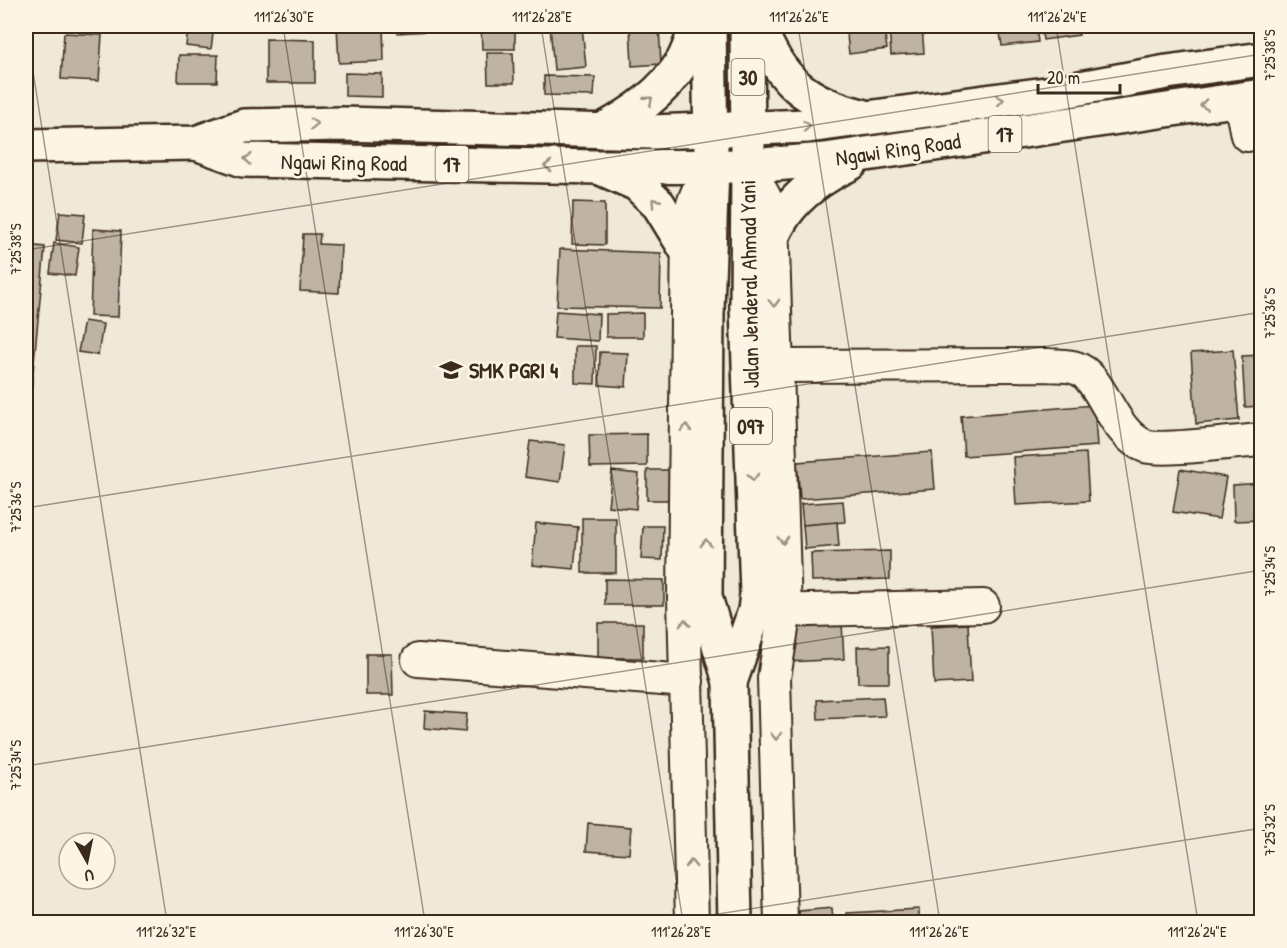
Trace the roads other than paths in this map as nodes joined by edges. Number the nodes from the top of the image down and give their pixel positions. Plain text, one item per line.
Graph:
1 (697, 26) edge
2 (709, 26) edge
3 (747, 26) edge
4 (759, 26) edge
5 (773, 40) edge
6 (1262, 59) edge
7 (1251, 98) edge
8 (868, 117) junction
9 (711, 129) junction
10 (749, 129) junction
11 (600, 132) junction
12 (1247, 135) dead end
13 (196, 143) junction
14 (26, 146) edge
15 (872, 153) junction
16 (712, 166) junction
17 (748, 166) junction
18 (597, 167) junction
19 (772, 234) junction
20 (688, 250) junction
21 (747, 306) junction
22 (707, 310) junction
23 (776, 366) junction
24 (1262, 440) edge
25 (983, 606) dead end
26 (770, 610) junction
27 (418, 660) dead end
28 (687, 681) junction
29 (730, 682) junction
30 (692, 922) edge
31 (735, 922) edge
32 (781, 922) edge

11 -> 1 main road
2 - 9 main road, Jalan Jenderal Ahmad Yani / 30
3 - 10 main road, Jalan Jenderal Ahmad Yani / 30
4 - 5 main road
5 - 8 main road
8 -> 6 main road, Ngawi Ring Road / 17
7 - 12 street
7 -> 15 main road, Ngawi Ring Road / 17
10 -> 8 main road, Ngawi Ring Road / 17
9 - 10 main road, 17
9 - 11 main road, Ngawi Ring Road / 17
9 - 16 main road, Jalan Jenderal Ahmad Yani / 30
10 - 17 main road, Jalan Jenderal Ahmad Yani / 30
13 -> 11 main road, Ngawi Ring Road / 17
13 - 14 main road, Ngawi Ring Road / 17
18 -> 13 main road, Ngawi Ring Road / 17
15 - 17 main road, Ngawi Ring Road / 17
15 - 19 main road
16 - 17 main road, 17
16 - 18 main road, Ngawi Ring Road / 17
16 - 20 street
16 - 22 main road, Jalan Jenderal Ahmad Yani / 097
17 - 19 street
17 - 21 main road, Jalan Jenderal Ahmad Yani / 097
20 -> 18 main road
19 - 21 main road
19 -> 23 street
20 - 22 main road
28 -> 20 street
21 -> 26 main road, Jalan Jenderal Ahmad Yani / 097
29 -> 22 main road, Jalan Jenderal Ahmad Yani / 097
23 - 24 street
23 -> 26 street
25 - 26 street
26 - 29 main road, Jalan Jenderal Ahmad Yani / 097
26 -> 32 street
27 - 28 street
30 -> 28 street
29 - 31 main road, Jalan Jenderal Ahmad Yani / 097

